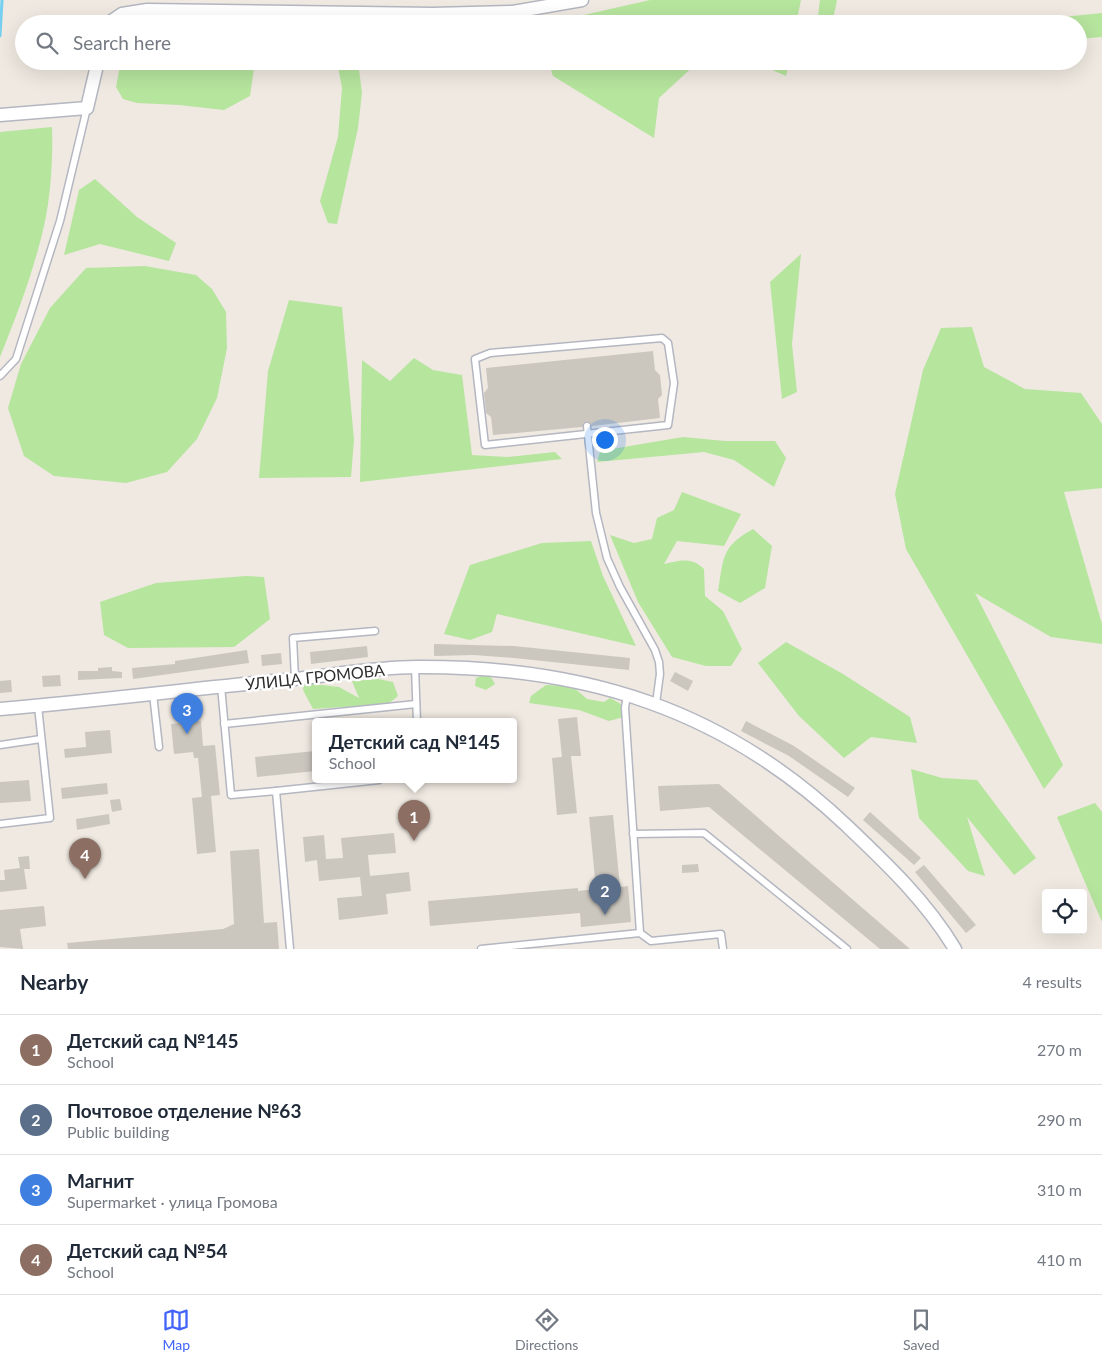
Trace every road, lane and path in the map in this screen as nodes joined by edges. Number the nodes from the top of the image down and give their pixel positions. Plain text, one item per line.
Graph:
1 (582, 0) edge
2 (120, 15) edge
3 (96, 70) edge
4 (87, 108) junction
5 (0, 115) edge
6 (0, 376) edge
7 (587, 430) junction
8 (375, 631) dead end
9 (415, 667) junction
10 (295, 679) junction
11 (221, 686) junction
12 (153, 693) junction
13 (628, 694) junction
14 (656, 703) junction
15 (416, 704) junction
16 (38, 706) junction
17 (0, 709) edge
18 (417, 718) edge
19 (224, 724) junction
20 (41, 739) junction
21 (0, 744) edge
22 (159, 747) dead end
23 (350, 783) edge
24 (276, 791) junction
25 (0, 824) edge
26 (633, 834) junction
27 (640, 934) junction
28 (290, 949) edge
29 (481, 949) edge
30 (723, 949) edge
31 (847, 949) edge
32 (955, 949) edge

1 - 2 street
3 - 4 street
4 - 5 street
4 - 6 lane
7 - 7 lane
7 - 14 lane
8 - 10 lane
9 - 10 street, УЛИЦА ГРОМОВА
9 - 13 street, УЛИЦА ГРОМОВА
9 - 15 lane
10 - 11 street, УЛИЦА ГРОМОВА
11 - 12 street, УЛИЦА ГРОМОВА
11 - 19 lane
12 - 16 street, УЛИЦА ГРОМОВА
12 - 22 lane
13 - 14 street, УЛИЦА ГРОМОВА
13 - 26 lane
14 - 32 street, УЛИЦА ГРОМОВА
15 - 18 lane
15 - 19 lane
16 - 17 street, УЛИЦА ГРОМОВА
16 - 20 lane
19 - 24 lane
20 - 21 lane
20 - 25 lane
23 - 24 lane
24 - 28 lane
26 - 27 lane
26 - 31 lane
27 - 29 lane
27 - 30 lane

